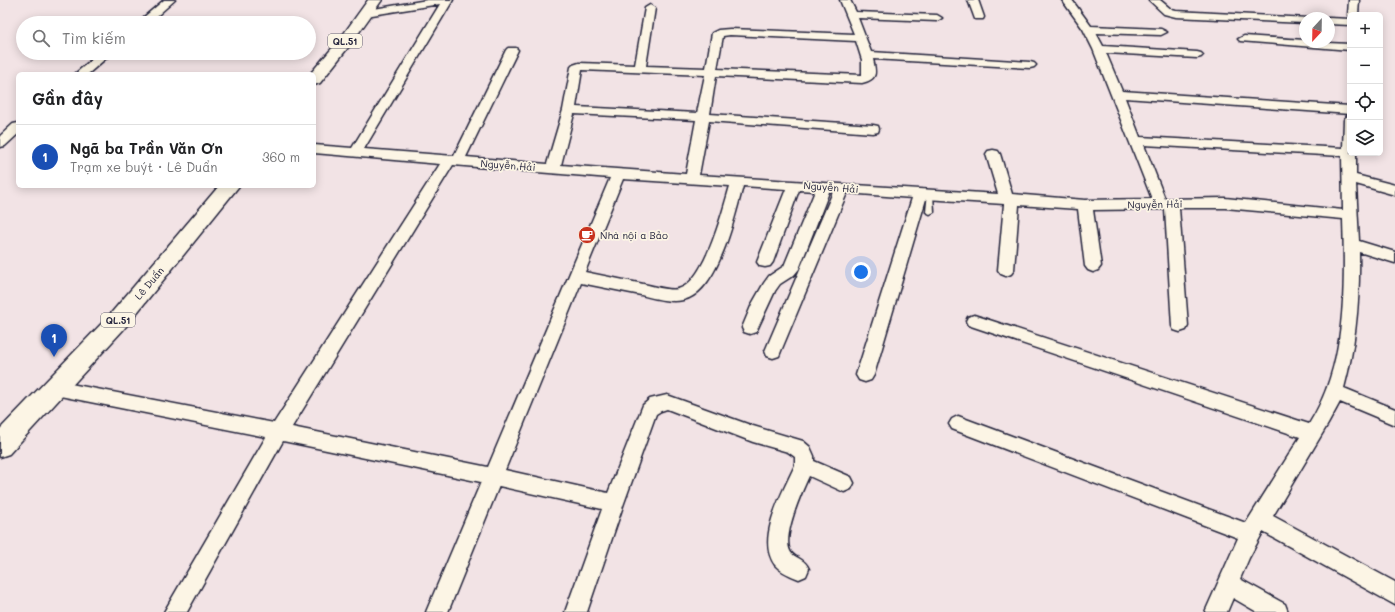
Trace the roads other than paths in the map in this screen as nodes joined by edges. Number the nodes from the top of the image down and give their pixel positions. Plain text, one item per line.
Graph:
1 (170, 0) edge
2 (375, 0) edge
3 (448, 0) edge
4 (845, 0) edge
5 (973, 0) edge
6 (1067, 0) edge
7 (1154, 0) edge
8 (1354, 0) edge
9 (650, 8) dead end
10 (1353, 12) edge
11 (366, 13) junction
12 (852, 15) junction
13 (151, 16) edge
14 (979, 17) dead end
15 (937, 18) dead end
16 (1299, 20) edge
17 (1335, 21) edge
18 (1347, 22) edge
19 (1088, 29) junction
20 (1161, 32) dead end
21 (860, 38) junction
22 (1244, 39) dead end
23 (1347, 46) edge
24 (1099, 49) junction
25 (512, 50) dead end
26 (1197, 55) dead end
27 (866, 56) junction
28 (98, 60) edge
29 (1030, 65) dead end
30 (640, 68) junction
31 (83, 72) edge
32 (711, 72) junction
33 (316, 77) edge
34 (1117, 94) junction
35 (569, 110) junction
36 (1347, 110) edge
37 (703, 117) junction
38 (16, 129) edge
39 (874, 129) dead end
40 (1135, 141) junction
41 (0, 143) edge
42 (316, 149) edge
43 (356, 152) junction
44 (1347, 152) edge
45 (993, 154) dead end
46 (1348, 156) edge
47 (453, 161) junction
48 (553, 168) junction
49 (618, 174) junction
50 (692, 178) junction
51 (1349, 178) junction
52 (738, 181) junction
53 (794, 185) junction
54 (824, 187) junction
55 (227, 188) edge
56 (842, 188) junction
57 (1395, 190) edge
58 (925, 194) junction
59 (1009, 199) junction
60 (1166, 204) junction
61 (1085, 205) junction
62 (930, 212) dead end
63 (1349, 215) junction
64 (1352, 244) junction
65 (1395, 258) edge
66 (765, 262) dead end
67 (1093, 266) dead end
68 (1006, 270) dead end
69 (576, 276) junction
70 (974, 321) dead end
71 (1180, 326) dead end
72 (750, 328) dead end
73 (773, 351) dead end
74 (865, 375) dead end
75 (55, 388) junction
76 (1335, 392) junction
77 (1395, 417) edge
78 (958, 424) dead end
79 (279, 432) junction
80 (1313, 433) junction
81 (0, 446) edge
82 (804, 465) junction
83 (494, 476) junction
84 (844, 484) dead end
85 (614, 503) junction
86 (1256, 527) junction
87 (799, 569) dead end
88 (1228, 583) junction
89 (1395, 594) edge
90 (175, 612) edge
91 (437, 612) edge
92 (576, 612) edge
93 (1216, 612) edge
94 (1277, 612) edge

1 - 13 street
2 - 11 main road, QL.51
3 - 11 street
3 - 43 street
4 - 12 street
5 - 14 street
6 - 19 street
7 - 16 street
8 - 10 street
9 - 30 street
11 - 33 main road, QL.51
12 - 15 street
12 - 21 street
17 - 18 street
19 - 20 street
19 - 24 street
21 - 27 street
21 - 32 street
22 - 23 street
24 - 26 street
24 - 34 street
25 - 47 street
27 - 29 street
27 - 32 street
28 - 31 street
30 - 32 street
30 - 35 street
32 - 37 street
34 - 36 street
34 - 40 street
35 - 37 street
35 - 48 street
37 - 39 street
37 - 50 street
38 - 41 street
40 - 44 street
40 - 60 street
42 - 43 street, Nguyễn Hải
43 - 47 street, Nguyễn Hải
45 - 59 street
46 - 51 street
47 - 48 street, Nguyễn Hải
47 - 79 street
48 - 49 street, Nguyễn Hải
49 - 50 street, Nguyễn Hải
49 - 69 street
50 - 52 street, Nguyễn Hải
51 - 57 street
51 - 63 street
52 - 53 street, Nguyễn Hải
52 - 69 street
53 - 54 street, Nguyễn Hải
53 - 66 street
54 - 56 street, Nguyễn Hải
54 - 72 street
55 - 75 main road, Lê Duẩn / QL.51
56 - 58 street, Nguyễn Hải
56 - 73 street
58 - 59 street, Nguyễn Hải
58 - 62 lane
58 - 74 street
59 - 61 street, Nguyễn Hải
59 - 68 street
60 - 61 street, Nguyễn Hải
60 - 63 street, Nguyễn Hải
60 - 71 street
61 - 67 street
63 - 64 street
64 - 65 street
64 - 76 street
69 - 83 street
70 - 80 street
75 - 79 street
75 - 81 main road, Lê Duẩn / QL.51
76 - 77 street
76 - 80 street
78 - 86 street
79 - 83 street
79 - 90 street
80 - 86 street
82 - 84 street
82 - 85 street
82 - 87 street
83 - 85 street
83 - 91 street
85 - 92 street
86 - 88 street
86 - 89 street
88 - 93 street
88 - 94 street

